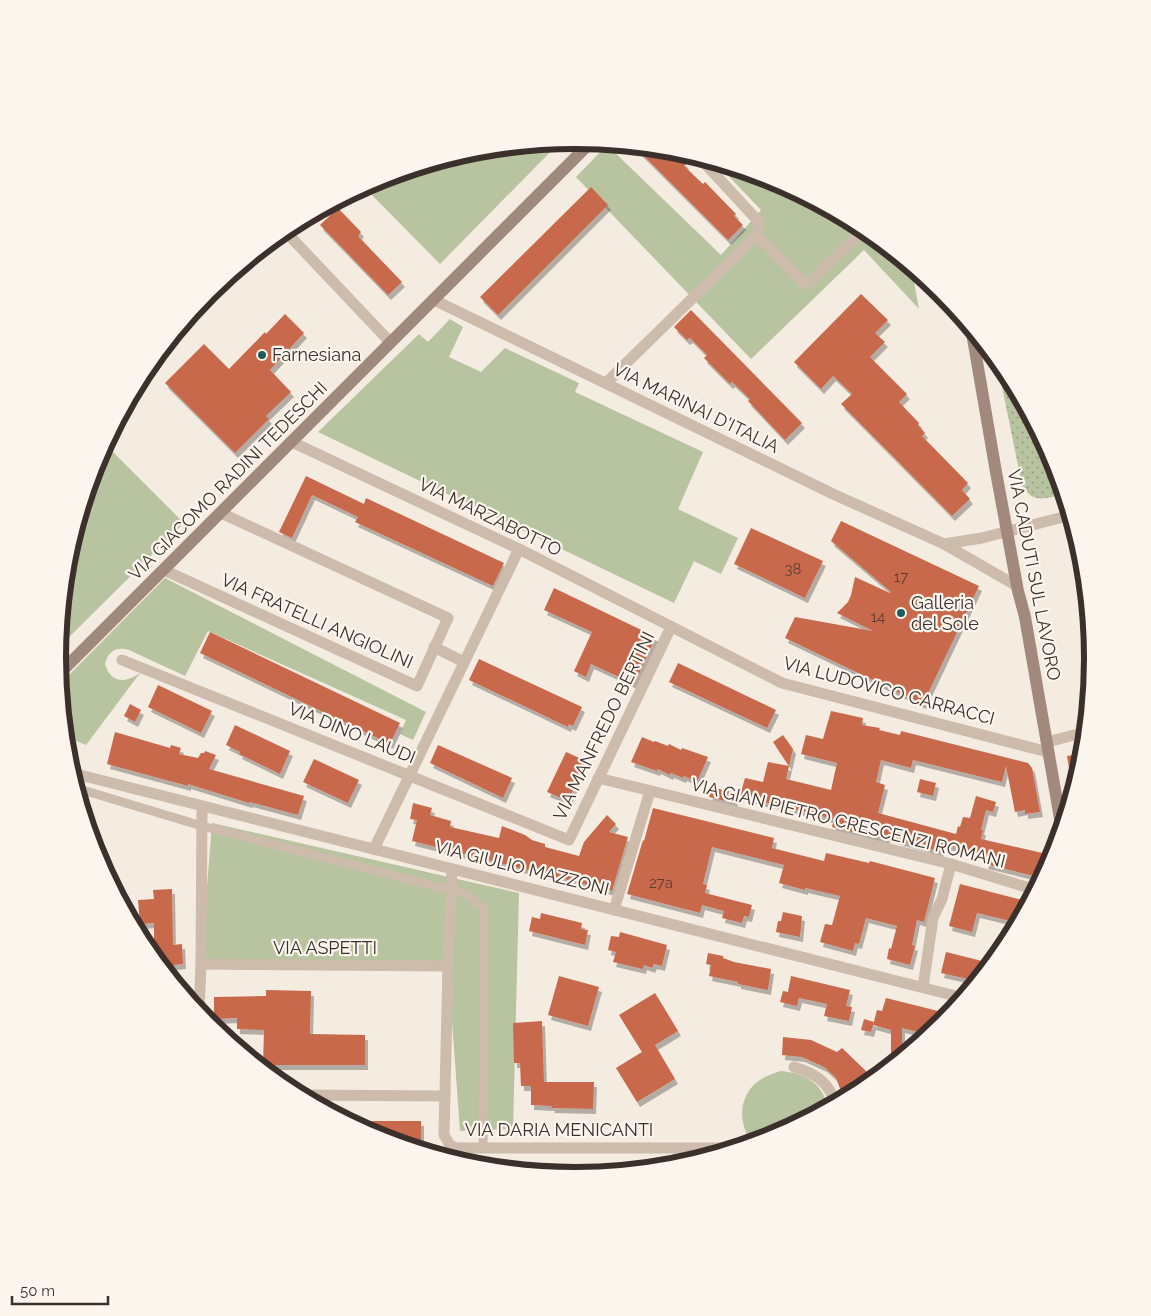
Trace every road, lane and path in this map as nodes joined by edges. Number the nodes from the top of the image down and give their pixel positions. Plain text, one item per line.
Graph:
1 (584, 149) edge
2 (707, 166) edge
3 (757, 235) junction
4 (858, 235) edge
5 (290, 237) edge
6 (434, 300) junction
7 (973, 340) edge
8 (391, 343) junction
9 (606, 382) junction
10 (292, 442) junction
11 (221, 513) junction
12 (1064, 517) edge
13 (1008, 531) junction
14 (944, 544) junction
15 (519, 550) junction
16 (164, 570) junction
17 (1017, 586) junction
18 (671, 627) junction
19 (434, 648) junction
20 (122, 660) dead end
21 (464, 662) junction
22 (66, 667) edge
23 (1078, 735) edge
24 (1048, 747) junction
25 (80, 775) edge
26 (409, 775) junction
27 (598, 778) junction
28 (84, 790) edge
29 (650, 791) junction
30 (202, 806) junction
31 (1060, 816) edge
32 (202, 826) junction
33 (568, 840) joint
34 (374, 849) junction
35 (951, 864) junction
36 (452, 869) junction
37 (1029, 888) edge
38 (450, 890) junction
39 (614, 910) junction
40 (202, 964) junction
41 (448, 966) junction
42 (923, 988) junction
43 (956, 996) edge
44 (200, 1001) edge
45 (794, 1067) dead end
46 (315, 1095) edge
47 (445, 1096) junction
48 (834, 1097) edge
49 (483, 1148) junction
50 (713, 1148) edge

1 - 6 main road, VIA GIACOMO RADINI TEDESCHI
2 - 3 street
3 - 4 street
3 - 9 street
5 - 8 street
6 - 8 main road, VIA GIACOMO RADINI TEDESCHI
6 - 9 street, VIA MARINAI D'ITALIA
7 - 13 main road, VIA CADUTI SUL LAVORO
8 - 10 main road, VIA GIACOMO RADINI TEDESCHI
9 - 14 street, VIA MARINAI D'ITALIA
10 - 11 main road, VIA GIACOMO RADINI TEDESCHI
10 - 15 street, VIA MARZABOTTO
11 - 16 main road, VIA GIACOMO RADINI TEDESCHI
11 - 19 street
12 - 13 street
13 - 14 street
13 - 17 main road, VIA CADUTI SUL LAVORO
14 - 17 street, VIA MARINAI D'ITALIA
15 - 18 street, VIA MARZABOTTO
15 - 21 street
16 - 19 street, VIA FRATELLI ANGIOLINI
16 - 22 main road, VIA GIACOMO RADINI TEDESCHI
17 - 24 main road, VIA CADUTI SUL LAVORO
18 - 24 street, VIA LUDOVICO CARRACCI
18 - 27 street, VIA MANFREDO BERTINI
19 - 21 street
20 - 26 street, VIA DINO LAUDI
21 - 26 street
23 - 24 street
24 - 31 main road, VIA CADUTI SUL LAVORO
25 - 30 street, VIA GIULIO MAZZONI
26 - 33 street, VIA DINO LAUDI
26 - 34 street
27 - 29 street, VIA GIAN PIETRO CRESCENZI ROMANI
27 - 33 street, VIA MANFREDO BERTINI
28 - 32 street
29 - 35 street, VIA GIAN PIETRO CRESCENZI ROMANI
29 - 39 street
30 - 32 street
30 - 34 street, VIA GIULIO MAZZONI
32 - 38 street
32 - 40 street
34 - 36 street, VIA GIULIO MAZZONI
35 - 37 street, VIA GIAN PIETRO CRESCENZI ROMANI
35 - 42 street
36 - 38 street, VIA DARIA MENICANTI
36 - 39 street, VIA GIULIO MAZZONI
38 - 41 street, VIA DARIA MENICANTI
38 - 49 street
39 - 42 street, VIA GIULIO MAZZONI
40 - 41 street, VIA ASPETTI
40 - 44 street
41 - 47 street, VIA DARIA MENICANTI
42 - 43 street, VIA GIULIO MAZZONI
45 - 48 street
46 - 47 street
47 - 49 street, VIA DARIA MENICANTI
49 - 50 street, VIA DARIA MENICANTI

